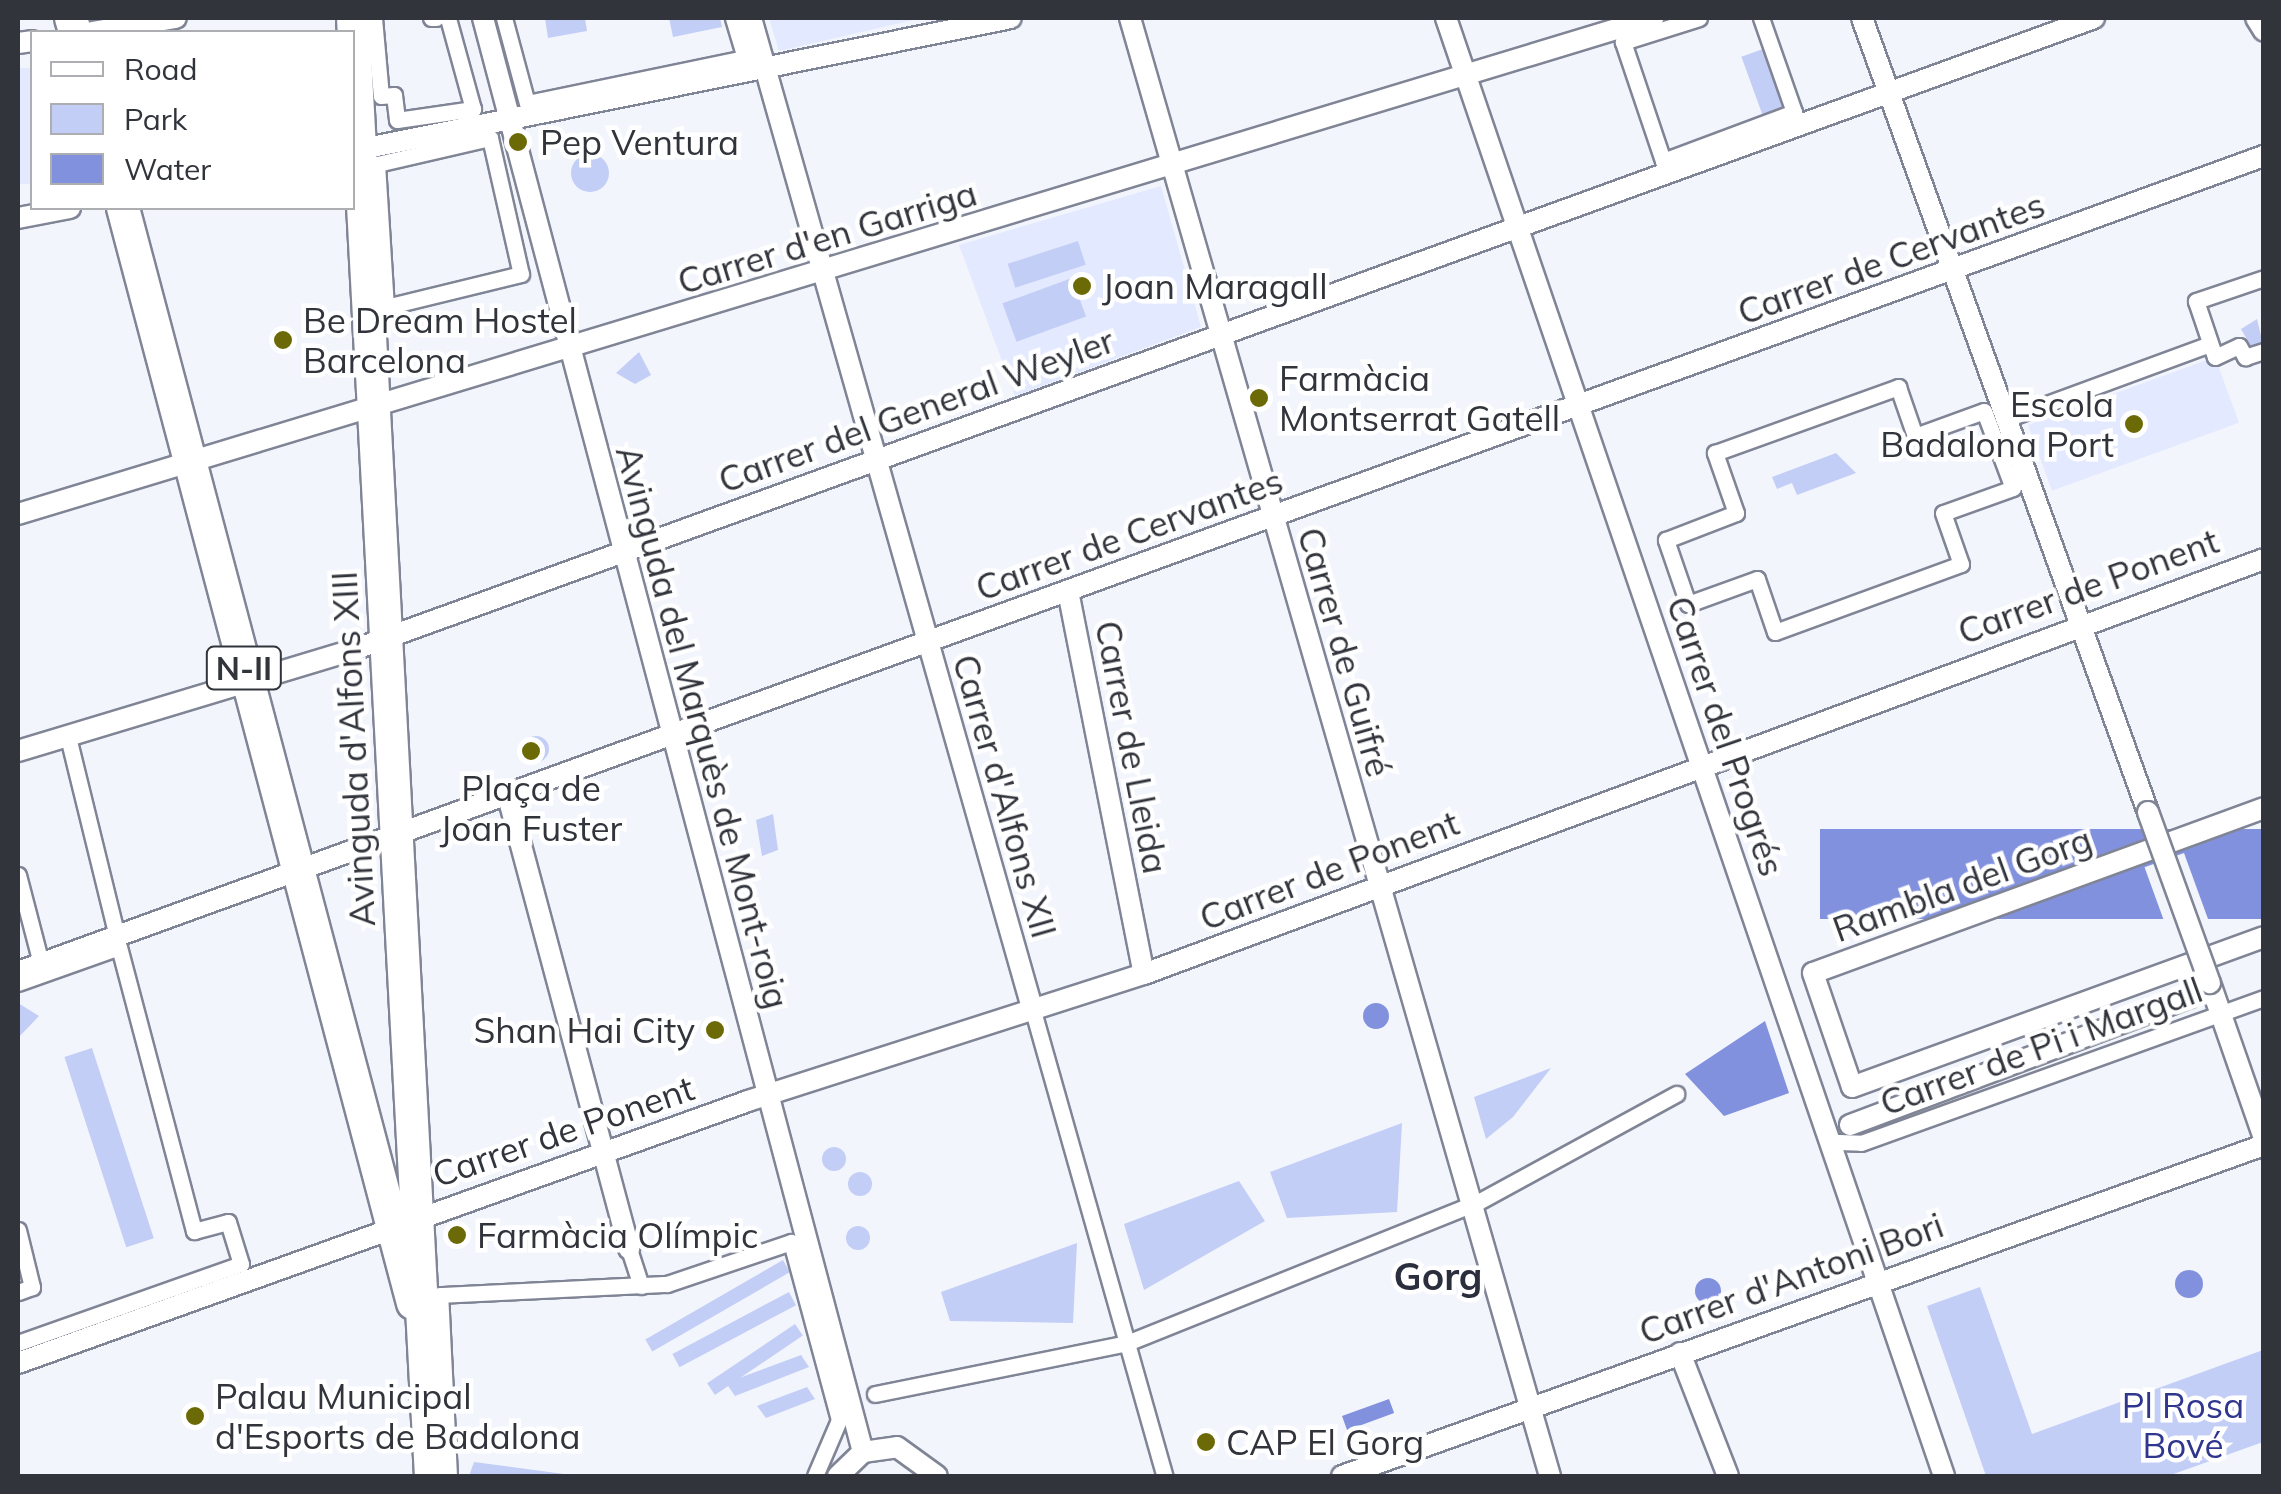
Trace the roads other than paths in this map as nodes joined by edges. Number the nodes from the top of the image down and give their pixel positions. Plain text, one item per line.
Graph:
1 (176, 18) edge
2 (374, 18) edge
3 (448, 18) edge
4 (483, 18) edge
5 (504, 18) edge
6 (733, 18) edge
7 (752, 18) edge
8 (1011, 18) edge
9 (1130, 18) edge
10 (1446, 18) edge
11 (1653, 18) edge
12 (1699, 18) edge
13 (1761, 18) edge
14 (1862, 18) edge
15 (2094, 18) edge
16 (2256, 18) edge
17 (104, 30) edge
18 (2264, 31) edge
19 (766, 67) junction
20 (355, 70) edge
21 (1466, 78) junction
22 (1889, 90) junction
23 (507, 114) junction
24 (358, 149) edge
25 (2264, 156) edge
26 (1174, 167) junction
27 (60, 210) edge
28 (124, 210) edge
29 (18, 218) edge
30 (1518, 224) junction
31 (824, 271) junction
32 (1952, 272) junction
33 (2264, 278) edge
34 (386, 307) joint
35 (1220, 332) junction
36 (2210, 344) junction
37 (570, 349) junction
38 (2264, 351) edge
39 (1579, 404) junction
40 (377, 406) junction
41 (2006, 420) junction
42 (875, 460) junction
43 (190, 462) junction
44 (18, 514) edge
45 (1272, 516) junction
46 (623, 552) junction
47 (2264, 559) edge
48 (1068, 591) junction
49 (2079, 620) junction
50 (1775, 632) joint
51 (384, 638) junction
52 (927, 642) junction
53 (248, 685) junction
54 (674, 732) junction
55 (69, 741) junction
56 (18, 751) edge
57 (1701, 766) junction
58 (508, 793) junction
59 (2264, 808) edge
60 (398, 834) junction
61 (296, 871) junction
62 (18, 874) edge
63 (1378, 885) junction
64 (118, 937) junction
65 (2264, 937) edge
66 (40, 964) junction
67 (18, 972) edge
68 (1144, 974) junction
69 (18, 983) edge
70 (2190, 997) dead end
71 (2264, 998) edge
72 (1033, 1012) junction
73 (2220, 1013) junction
74 (1676, 1094) dead end
75 (767, 1099) junction
76 (1844, 1134) joint
77 (2264, 1141) edge
78 (604, 1151) junction
79 (1471, 1205) junction
80 (401, 1216) junction
81 (18, 1230) edge
82 (629, 1248) joint
83 (1876, 1280) junction
84 (640, 1286) junction
85 (18, 1292) edge
86 (18, 1343) edge
87 (1127, 1344) junction
88 (1680, 1353) junction
89 (18, 1363) edge
90 (874, 1394) dead end
91 (1530, 1408) junction
92 (863, 1452) junction
93 (430, 1476) edge
94 (450, 1476) edge
95 (814, 1476) edge
96 (838, 1476) edge
97 (937, 1476) edge
98 (1165, 1476) edge
99 (1342, 1476) edge
100 (1550, 1476) edge
101 (1728, 1476) edge
102 (1944, 1476) edge

1 - 17 street
2 - 3 street
4 - 23 street, Avinguda del Marquès de Mont-roig
5 - 6 street
7 - 19 street, Carrer d'Alfons XII
8 - 19 street
9 - 26 street, Carrer de Guifré
10 - 21 street, Carrer del Progrés
11 - 21 street, Carrer d'en Garriga
12 - 13 street
14 - 22 street
15 - 22 street, Carrer del General Weyler
16 - 18 street
19 - 23 street
19 - 31 street, Carrer d'Alfons XII
20 - 24 main road, Avinguda d'Alfons XIII / N-II
21 - 26 street, Carrer d'en Garriga
21 - 30 street, Carrer del Progrés
22 - 30 street, Carrer del General Weyler
22 - 32 street
23 - 24 street
23 - 37 street, Avinguda del Marquès de Mont-roig
24 - 40 main road, Avinguda d'Alfons XIII / N-II
25 - 32 street, Carrer de Cervantes
26 - 31 street, Carrer d'en Garriga
26 - 35 street, Carrer de Guifré
27 - 29 street
28 - 43 main road, N-II
30 - 35 street, Carrer del General Weyler
30 - 39 street, Carrer del Progrés
31 - 37 street, Carrer d'en Garriga
31 - 42 street, Carrer d'Alfons XII
32 - 39 street, Carrer de Cervantes
32 - 41 street
33 - 36 street
34 - 34 street
35 - 42 street, Carrer del General Weyler
35 - 45 street, Carrer de Guifré
36 - 38 street
36 - 41 street
37 - 40 street, Carrer d'en Garriga
37 - 46 street, Avinguda del Marquès de Mont-roig
39 - 45 street, Carrer de Cervantes
39 - 57 street, Carrer del Progrés
40 - 43 street, Carrer d'en Garriga
40 - 51 main road, Avinguda d'Alfons XIII / N-II
41 - 49 street
42 - 46 street, Carrer del General Weyler
42 - 52 street, Carrer d'Alfons XII
43 - 44 street, Carrer d'en Garriga
43 - 53 main road, N-II
45 - 48 street, Carrer de Cervantes
45 - 63 street, Carrer de Guifré
46 - 51 street, Carrer del General Weyler
46 - 54 street, Avinguda del Marquès de Mont-roig
47 - 49 street, Carrer de Ponent
48 - 52 street, Carrer de Cervantes
48 - 68 street, Carrer de Lleida
49 - 57 street, Carrer de Ponent
49 - 73 street, bridge
50 - 50 street
51 - 53 street, Carrer del General Weyler
51 - 60 main road, Avinguda d'Alfons XIII / N-II
52 - 54 street, Carrer de Cervantes
52 - 72 street, Carrer d'Alfons XII
53 - 55 street, Carrer del General Weyler
53 - 61 main road, N-II
54 - 58 street, Carrer de Cervantes
54 - 75 street, Avinguda del Marquès de Mont-roig
55 - 56 street, Carrer del General Weyler
55 - 64 street
57 - 63 street, Carrer de Ponent
57 - 83 street, Carrer del Progrés
58 - 60 street, Carrer de Cervantes
58 - 78 street
59 - 65 street, Rambla del Gorg
60 - 61 street, Carrer de Cervantes
60 - 80 main road, Avinguda d'Alfons XIII / N-II
61 - 64 street, Carrer de Cervantes
61 - 80 main road, N-II
62 - 66 street
63 - 68 street, Carrer de Ponent
63 - 79 street, Carrer de Guifré
64 - 66 street, Carrer de Cervantes
66 - 67 street, Carrer de Cervantes
68 - 72 street, Carrer de Ponent
69 - 86 street
70 - 76 street
71 - 73 street, Carrer de Pi i Margall
72 - 75 street, Carrer de Ponent
72 - 87 street, Carrer d'Alfons XII
73 - 76 street, Carrer de Pi i Margall
73 - 77 street
74 - 79 street
75 - 78 street, Carrer de Ponent
75 - 92 street, Avinguda del Marquès de Mont-roig
77 - 83 street, Carrer d'Antoni Bori
78 - 80 street, Carrer de Ponent
78 - 82 street
79 - 87 street
79 - 91 street, Carrer de Guifré
80 - 89 street, Carrer de Ponent
80 - 93 main road, Avinguda d'Alfons XIII / N-II
81 - 85 street
82 - 84 street
83 - 88 street, Carrer d'Antoni Bori
83 - 102 street, Carrer del Progrés
84 - 94 street
84 - 95 street
87 - 90 street
87 - 98 street, Carrer d'Alfons XII
88 - 91 street, Carrer d'Antoni Bori
88 - 101 street
91 - 99 street, Carrer d'Antoni Bori
91 - 100 street, Carrer de Guifré
92 - 96 street
92 - 97 street

